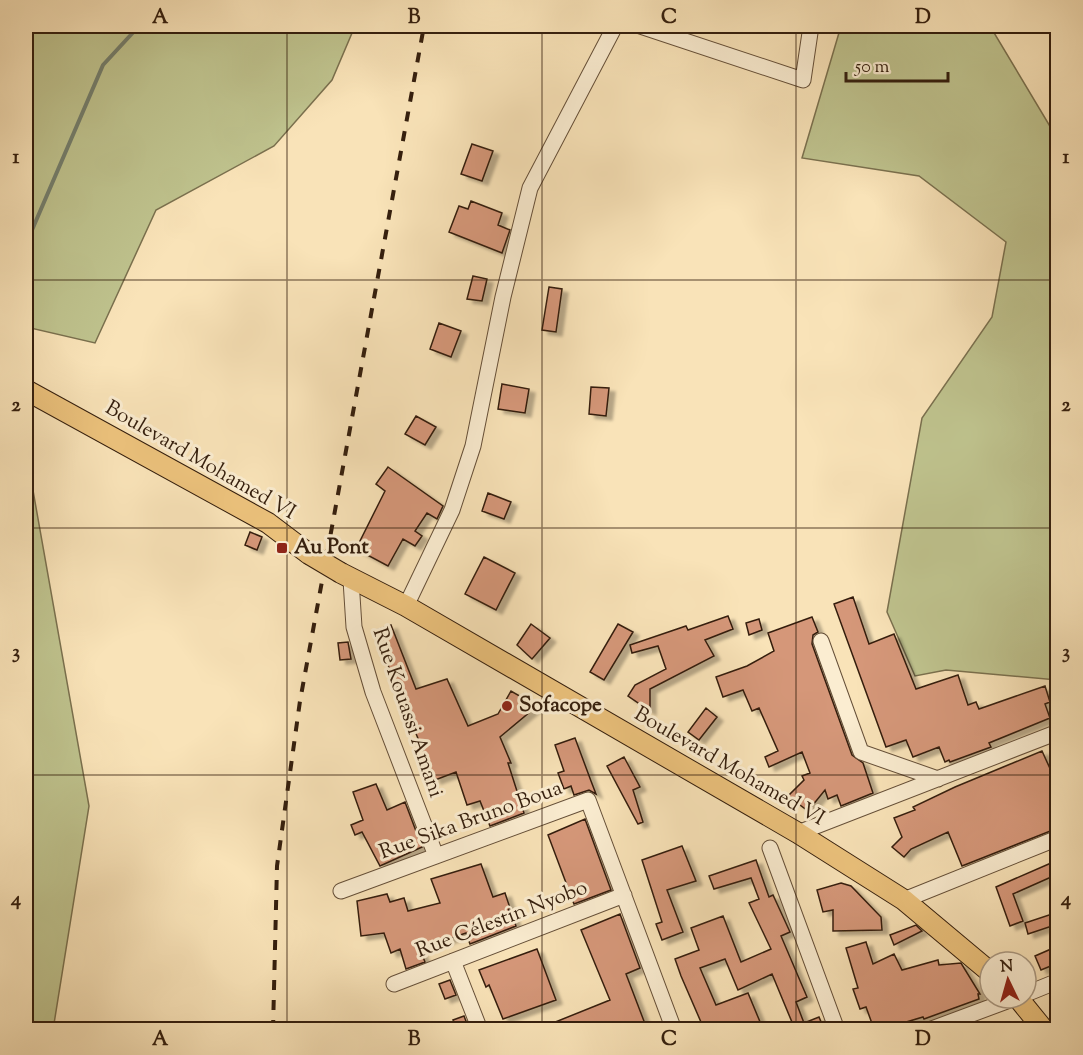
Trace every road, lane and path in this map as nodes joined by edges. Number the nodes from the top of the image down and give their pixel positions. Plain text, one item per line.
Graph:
1 (615, 26) edge
2 (640, 26) edge
3 (811, 26) edge
4 (26, 390) edge
5 (346, 577) junction
6 (406, 606) junction
7 (820, 641) dead end
8 (1058, 732) edge
9 (938, 779) junction
10 (798, 833) junction
11 (1058, 838) edge
12 (770, 848) dead end
13 (436, 856) junction
14 (341, 891) dead end
15 (624, 894) junction
16 (904, 900) junction
17 (453, 961) junction
18 (978, 962) edge
19 (1058, 981) edge
20 (394, 984) dead end
21 (1038, 989) edge
22 (982, 1010) edge
23 (1027, 1010) edge
24 (480, 1029) edge
25 (674, 1029) edge
26 (837, 1029) edge
27 (929, 1029) edge
28 (1044, 1029) edge

1 - 6 street
2 - 3 street
4 - 5 main road, Boulevard Mohamed VI, bridge
5 - 6 main road, Boulevard Mohamed VI
5 - 13 street, Rue Kouassi Amani
6 - 10 main road, Boulevard Mohamed VI
7 - 9 street
8 - 9 street
9 - 10 street
10 - 16 main road, Boulevard Mohamed VI
11 - 16 street
12 - 26 street
13 - 14 street, Rue Sika Bruno Boua
13 - 15 street, Rue Sika Bruno Boua
15 - 17 street, Rue Célestin Nyobo
15 - 25 street, Rue Sika Bruno Boua
16 - 18 main road, Boulevard Mohamed VI
17 - 20 street, Rue Célestin Nyobo
17 - 24 street
19 - 21 street
22 - 27 street
23 - 28 main road

